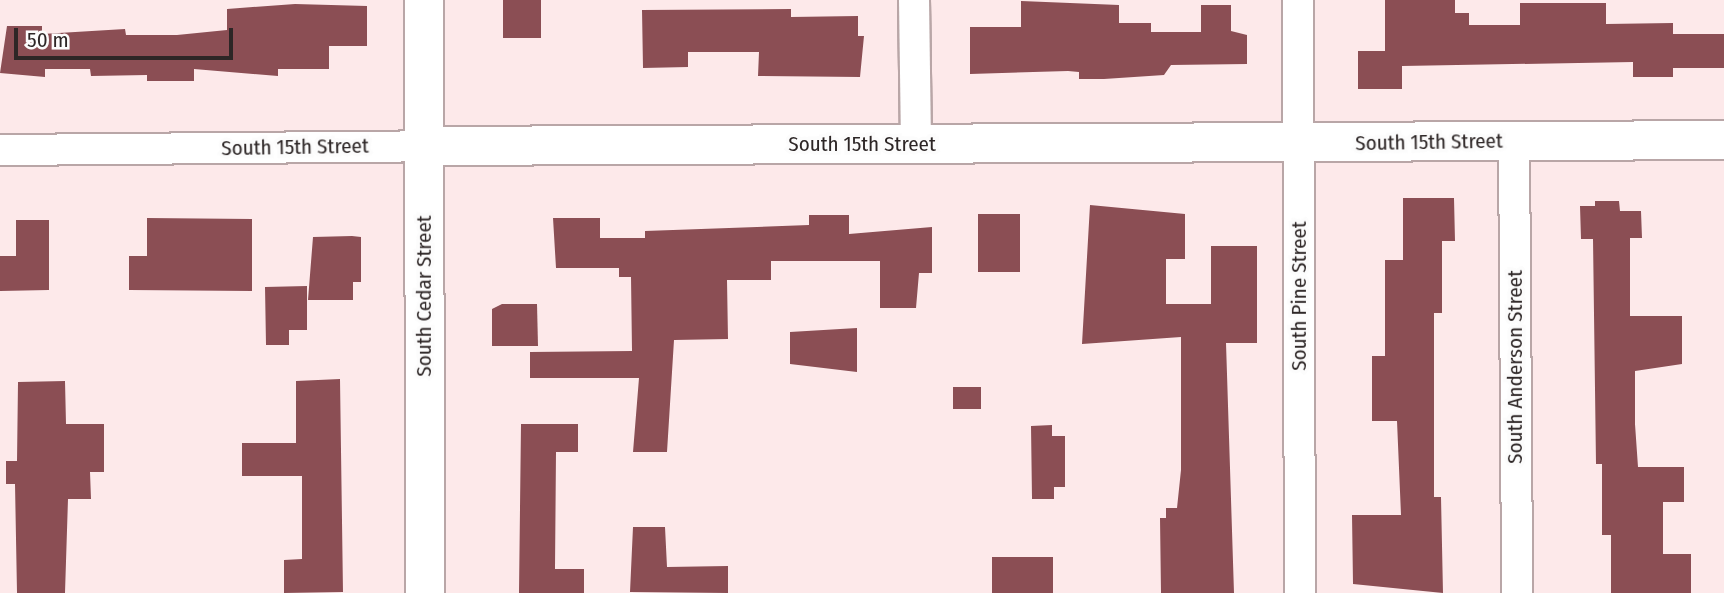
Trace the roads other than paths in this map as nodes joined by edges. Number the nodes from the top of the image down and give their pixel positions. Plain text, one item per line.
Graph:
1 (425, 0) edge
2 (914, 0) edge
3 (1298, 0) edge
4 (1724, 140) edge
5 (1514, 141) junction
6 (916, 143) junction
7 (1298, 143) junction
8 (423, 146) junction
9 (0, 150) edge
10 (425, 593) edge
11 (1300, 593) edge
12 (1517, 593) edge

1 - 8 street, South Cedar Street
2 - 6 street
3 - 7 street, South Pine Street
4 - 5 street, South 15th Street
5 - 7 street, South 15th Street
5 - 12 street, South Anderson Street
6 - 7 street, South 15th Street
6 - 8 street, South 15th Street
7 - 11 street, South Pine Street
8 - 9 street, South 15th Street
8 - 10 street, South Cedar Street

